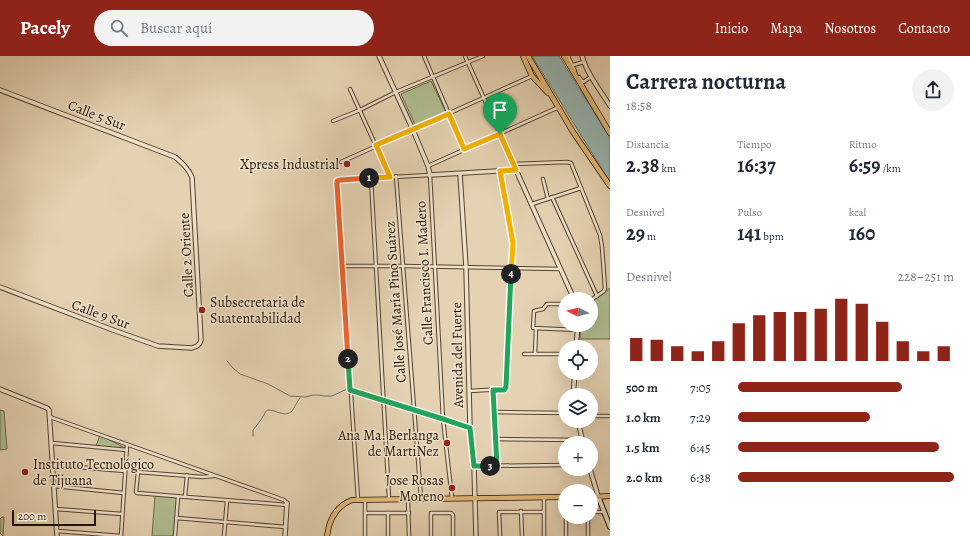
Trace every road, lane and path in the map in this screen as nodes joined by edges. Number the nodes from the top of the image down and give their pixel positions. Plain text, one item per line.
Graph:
1 (380, 56) edge
2 (424, 56) edge
3 (465, 56) edge
4 (483, 56) edge
5 (523, 56) edge
6 (528, 56) edge
7 (564, 56) edge
8 (568, 56) edge
9 (582, 56) edge
10 (468, 62) junction
11 (584, 62) junction
12 (573, 65) junction
13 (532, 76) junction
14 (433, 77) junction
15 (592, 77) junction
16 (582, 83) junction
17 (350, 89) dead end
18 (0, 90) edge
19 (396, 92) junction
20 (484, 98) junction
21 (555, 100) junction
22 (610, 106) edge
23 (559, 107) junction
24 (360, 110) junction
25 (449, 114) junction
26 (333, 121) dead end
27 (413, 130) junction
28 (610, 133) edge
29 (500, 134) junction
30 (376, 145) junction
31 (464, 149) junction
32 (341, 162) dead end
33 (183, 164) joint
34 (514, 164) junction
35 (428, 166) junction
36 (516, 170) junction
37 (500, 171) junction
38 (460, 174) junction
39 (430, 175) junction
40 (396, 176) junction
41 (390, 177) junction
42 (371, 178) junction
43 (543, 179) dead end
44 (610, 186) edge
45 (581, 188) junction
46 (552, 197) junction
47 (548, 198) junction
48 (532, 204) junction
49 (342, 266) junction
50 (376, 266) junction
51 (403, 266) junction
52 (434, 267) junction
53 (466, 267) junction
54 (512, 268) junction
55 (560, 270) junction
56 (0, 287) edge
57 (571, 292) edge
58 (595, 292) edge
59 (598, 295) edge
60 (558, 304) edge
61 (536, 329) junction
62 (558, 330) edge
63 (197, 346) joint
64 (524, 354) dead end
65 (535, 354) junction
66 (558, 354) edge
67 (0, 389) edge
68 (350, 390) junction
69 (493, 390) junction
70 (469, 391) junction
71 (383, 400) junction
72 (413, 409) junction
73 (494, 412) junction
74 (558, 413) edge
75 (598, 416) edge
76 (610, 416) edge
77 (50, 417) junction
78 (443, 419) junction
79 (470, 428) junction
80 (496, 439) junction
81 (558, 440) edge
82 (52, 443) junction
83 (127, 445) junction
84 (127, 450) junction
85 (53, 464) junction
86 (558, 465) edge
87 (474, 466) junction
88 (497, 466) junction
89 (125, 471) junction
90 (187, 475) junction
91 (215, 476) junction
92 (54, 486) junction
93 (124, 493) junction
94 (178, 496) junction
95 (598, 496) joint
96 (610, 496) edge
97 (185, 497) junction
98 (544, 497) junction
99 (558, 497) edge
100 (389, 498) junction
101 (408, 498) junction
102 (421, 498) junction
103 (452, 498) junction
104 (475, 498) junction
105 (358, 499) junction
106 (365, 499) junction
107 (227, 500) junction
108 (287, 504) junction
109 (56, 509) junction
110 (521, 512) junction
111 (543, 512) junction
112 (598, 512) edge
113 (603, 512) junction
114 (365, 513) junction
115 (388, 513) junction
116 (409, 513) junction
117 (122, 514) junction
118 (176, 518) junction
119 (225, 522) junction
120 (566, 524) edge
121 (588, 524) edge
122 (286, 527) junction
123 (610, 527) edge
124 (57, 531) junction
125 (57, 536) edge
126 (109, 536) edge
127 (121, 536) edge
128 (175, 536) edge
129 (224, 536) edge
130 (285, 536) edge
131 (327, 536) edge
132 (365, 536) edge
133 (388, 536) edge
134 (409, 536) edge
135 (431, 536) edge
136 (453, 536) edge
137 (476, 536) edge
138 (500, 536) edge
139 (522, 536) edge
140 (544, 536) edge
141 (566, 536) edge
142 (588, 536) edge

1 - 19 street, Calle Francisco I. Madero
2 - 14 street
3 - 10 street
4 - 10 street
5 - 13 main road
6 - 21 main road
7 - 16 main road
8 - 12 street
9 - 11 street
10 - 14 street
10 - 20 street
11 - 12 street
11 - 15 street
12 - 16 street
13 - 20 street
13 - 21 main road
14 - 19 street
14 - 25 street
15 - 16 street
15 - 22 street
16 - 28 main road
17 - 24 street
18 - 33 street, Calle 5 Sur
19 - 24 street
19 - 27 street, Calle Francisco I. Madero
20 - 25 street
20 - 29 street
21 - 23 main road
23 - 29 street
23 - 44 main road
24 - 26 street
24 - 30 street
25 - 27 street
25 - 31 street
27 - 30 street
27 - 35 street, Calle Francisco I. Madero
29 - 31 street
29 - 34 street
30 - 32 street
30 - 41 street
31 - 35 street
33 - 63 street, Calle 2 Oriente
34 - 36 street
34 - 45 street
35 - 39 street, Calle Francisco I. Madero
36 - 37 street
36 - 48 street
37 - 38 street
37 - 54 street
38 - 39 street
38 - 53 street, Avenida del Fuerte
39 - 40 street
39 - 52 street, Calle Francisco I. Madero
40 - 41 street
40 - 51 street, Calle José María Pino Suárez
41 - 42 street
42 - 49 street
42 - 50 street
43 - 47 street
45 - 46 street
45 - 59 street
46 - 47 street
46 - 58 street
47 - 48 street
48 - 55 street
49 - 50 street
49 - 68 street
50 - 51 street
50 - 71 street
51 - 52 street
51 - 72 street, Calle José María Pino Suárez
52 - 53 street
52 - 78 street, Calle Francisco I. Madero
53 - 54 street
53 - 70 street, Avenida del Fuerte
54 - 55 street
54 - 69 street
55 - 57 street
56 - 63 street, Calle 9 Sur
60 - 61 street
61 - 62 street
61 - 65 street
64 - 65 street
65 - 66 street
67 - 77 street
68 - 71 street
68 - 105 street
69 - 70 street
69 - 73 street
70 - 79 street, Avenida del Fuerte
71 - 72 street
71 - 100 street
72 - 78 street
72 - 102 street, Calle José María Pino Suárez
73 - 74 street
73 - 80 street
75 - 76 street
77 - 82 street
77 - 83 street
78 - 79 street
78 - 103 street, Calle Francisco I. Madero
79 - 87 street, Avenida del Fuerte
80 - 81 street
80 - 88 street
82 - 84 street
82 - 85 street
83 - 84 street
83 - 91 street
84 - 89 street
85 - 89 street
85 - 92 street
86 - 88 street
87 - 88 street
87 - 104 street, Avenida del Fuerte
89 - 93 street
90 - 91 street
90 - 94 street
90 - 97 street
91 - 108 street
92 - 93 street
92 - 109 street
93 - 117 street
94 - 97 street
94 - 118 street
95 - 96 main road
95 - 113 main road
97 - 107 street
98 - 99 main road
98 - 104 main road
98 - 111 street
100 - 101 main road
100 - 106 main road
101 - 102 main road
101 - 116 street
102 - 103 main road
103 - 104 main road
104 - 137 street, Avenida del Fuerte
105 - 106 main road
105 - 131 main road
106 - 114 street
107 - 108 street
107 - 119 street
108 - 122 street
109 - 117 street
109 - 124 street
110 - 111 street
110 - 138 street
110 - 139 street
111 - 140 street
112 - 113 street
113 - 123 main road
114 - 115 street
114 - 132 street
115 - 116 street
115 - 133 street
116 - 134 street
117 - 127 street
118 - 119 street
118 - 128 street
119 - 122 street
119 - 129 street
120 - 141 street
121 - 142 street
122 - 130 street
124 - 125 street
124 - 126 street
126 - 127 street
135 - 136 street

